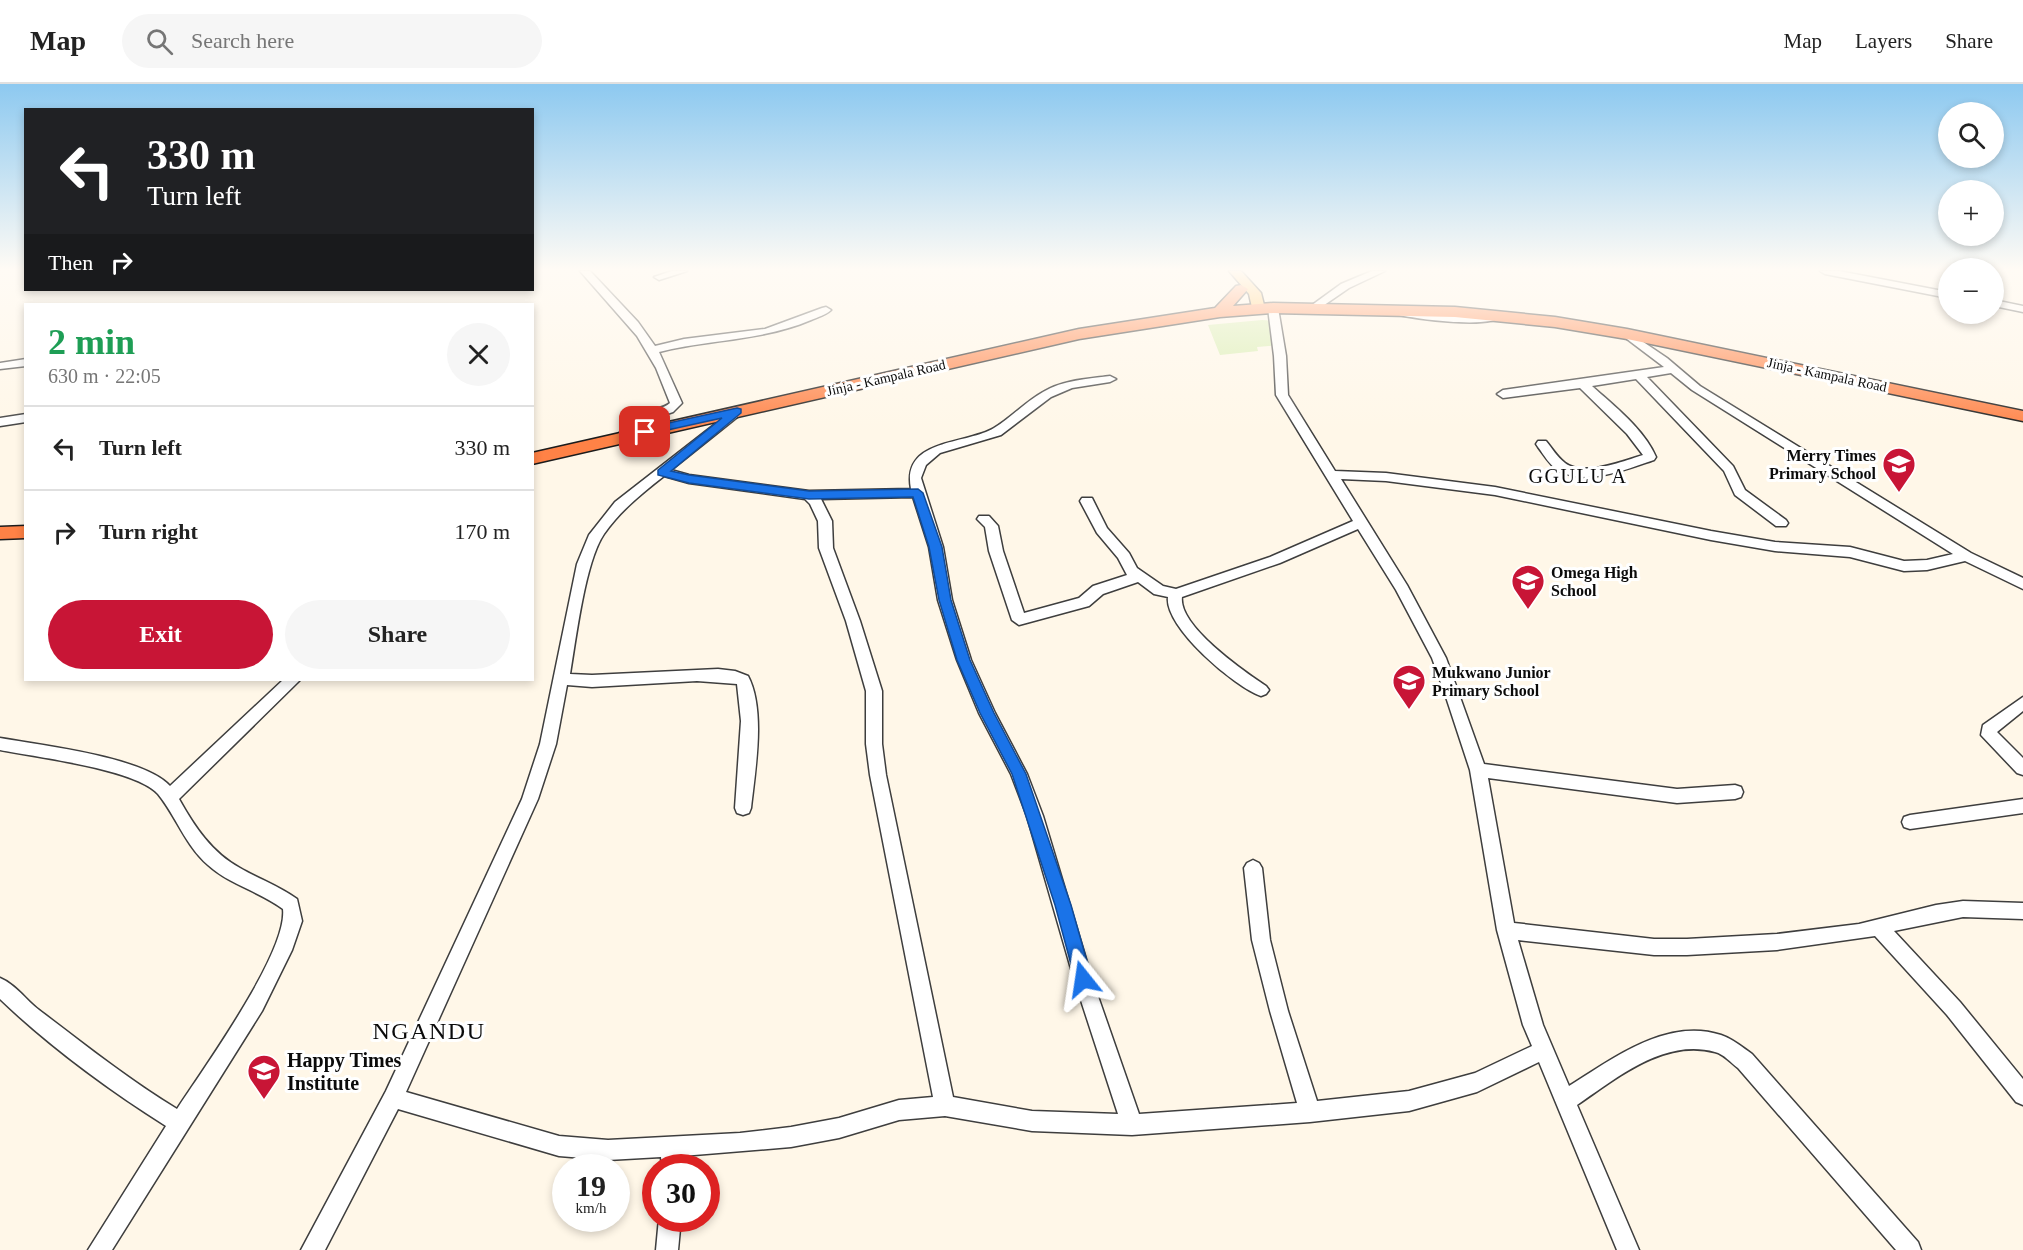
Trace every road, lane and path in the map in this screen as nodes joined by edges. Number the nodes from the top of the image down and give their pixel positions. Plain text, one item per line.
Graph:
1 (633, 325) edge
2 (788, 325) edge
3 (1134, 325) edge
4 (1265, 325) edge
5 (1567, 325) edge
6 (1627, 334) junction
7 (651, 351) junction
8 (24, 362) edge
9 (0, 366) edge
10 (1672, 369) junction
11 (1639, 375) junction
12 (1110, 380) dead end
13 (1583, 384) junction
14 (1503, 394) dead end
15 (737, 411) junction
16 (2023, 416) edge
17 (24, 418) edge
18 (0, 423) edge
19 (622, 437) junction
20 (1542, 444) dead end
21 (534, 459) edge
22 (662, 472) junction
23 (1331, 476) junction
24 (918, 493) junction
25 (809, 495) junction
26 (1087, 501) dead end
27 (984, 519) dead end
28 (1362, 522) junction
29 (1781, 523) dead end
30 (24, 532) edge
31 (0, 533) edge
32 (1966, 555) junction
33 (1138, 577) junction
34 (2023, 584) edge
35 (1176, 594) junction
36 (560, 679) junction
37 (291, 681) edge
38 (1261, 690) dead end
39 (2023, 703) edge
40 (0, 744) edge
41 (2023, 768) edge
42 (1478, 770) junction
43 (1735, 792) dead end
44 (170, 798) junction
45 (2023, 806) edge
46 (743, 808) dead end
47 (1910, 822) dead end
48 (1253, 868) dead end
49 (2023, 911) edge
50 (1878, 927) junction
51 (1506, 930) junction
52 (0, 987) edge
53 (1544, 1050) junction
54 (2023, 1095) edge
55 (393, 1098) junction
56 (1566, 1100) junction
57 (945, 1106) junction
58 (1310, 1113) junction
59 (180, 1123) junction
60 (1132, 1125) junction
61 (645, 1154) edge
62 (690, 1154) edge
63 (669, 1232) edge
64 (99, 1250) edge
65 (312, 1250) edge
66 (667, 1250) edge
67 (1628, 1250) edge
68 (1910, 1250) edge

1 - 7 street
2 - 7 street
3 - 15 highway, Jinja - Kampala Road
4 - 23 street
5 - 6 highway, Jinja - Kampala Road
6 - 10 street
6 - 16 highway, Jinja - Kampala Road
7 - 19 street
8 - 9 street
10 - 11 street
10 - 32 street
11 - 13 street
11 - 29 street
12 - 24 street
13 - 14 street
13 - 20 street
15 - 19 highway, Jinja - Kampala Road
15 - 22 street
17 - 18 street
19 - 21 highway, Jinja - Kampala Road
22 - 25 street
22 - 36 street
23 - 28 street
23 - 32 street
24 - 25 street
24 - 60 street
25 - 57 street
26 - 33 street
27 - 33 street
28 - 35 street
28 - 42 street
30 - 31 highway
32 - 34 street
33 - 35 street
35 - 38 street
36 - 46 street
36 - 55 street
37 - 44 street
39 - 41 street
40 - 44 street
42 - 43 street
42 - 51 street
44 - 59 street
45 - 47 street
48 - 58 street
49 - 50 street
50 - 51 street
50 - 54 street
51 - 53 street
52 - 59 street
53 - 56 street
53 - 58 street
55 - 61 street
55 - 65 street
56 - 67 street
56 - 68 street
57 - 60 street
57 - 62 street
58 - 60 street
59 - 64 street
63 - 66 street

